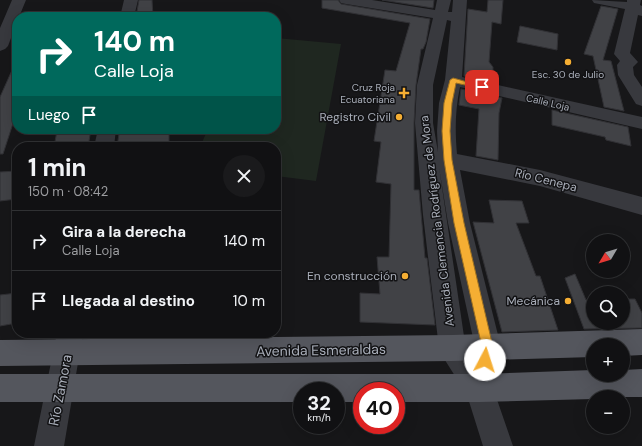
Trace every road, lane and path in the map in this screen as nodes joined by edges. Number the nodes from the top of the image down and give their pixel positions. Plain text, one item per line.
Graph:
1 (19, 0) edge
2 (130, 0) edge
3 (346, 0) edge
4 (600, 0) edge
5 (637, 6) edge
6 (451, 8) edge
7 (14, 12) edge
8 (129, 12) edge
9 (12, 17) edge
10 (0, 46) edge
11 (638, 63) edge
12 (453, 80) junction
13 (425, 100) junction
14 (642, 100) edge
15 (448, 103) junction
16 (642, 123) edge
17 (428, 158) junction
18 (448, 160) junction
19 (642, 206) edge
20 (642, 342) edge
21 (68, 343) edge
22 (488, 347) junction
23 (452, 348) junction
24 (0, 353) edge
25 (642, 383) edge
26 (0, 388) edge
27 (60, 388) junction
28 (479, 388) junction
29 (49, 446) edge
30 (498, 446) edge

1 - 7 street
2 - 8 street
3 - 6 street
4 - 5 street
5 - 11 street
6 - 12 street, Avenida Clemencia Rodríguez de Mora
6 - 13 street, Avenida Clemencia Rodríguez de Mora
9 - 10 street
11 - 14 street
12 - 15 street, Avenida Clemencia Rodríguez de Mora
12 - 16 street, Calle Loja
13 - 15 street
13 - 17 street, Avenida Clemencia Rodríguez de Mora
15 - 18 street, Avenida Clemencia Rodríguez de Mora
17 - 18 street, Río Cenepa
17 - 23 street, Avenida Clemencia Rodríguez de Mora
18 - 19 street, Río Cenepa
18 - 22 street, Avenida Clemencia Rodríguez de Mora
20 - 22 main road, Avenida Esmeraldas
21 - 23 main road, Avenida Esmeraldas
21 - 24 main road, Avenida Esmeraldas
21 - 27 street, Río Zamora
22 - 23 main road, Avenida Esmeraldas
22 - 28 street, Avenida Clemencia Rodríguez de Mora
23 - 28 street, Avenida Clemencia Rodríguez de Mora
25 - 28 main road
26 - 27 main road
27 - 28 main road
27 - 29 street, Río Zamora
28 - 30 street, Avenida Clemencia Rodríguez de Mora

